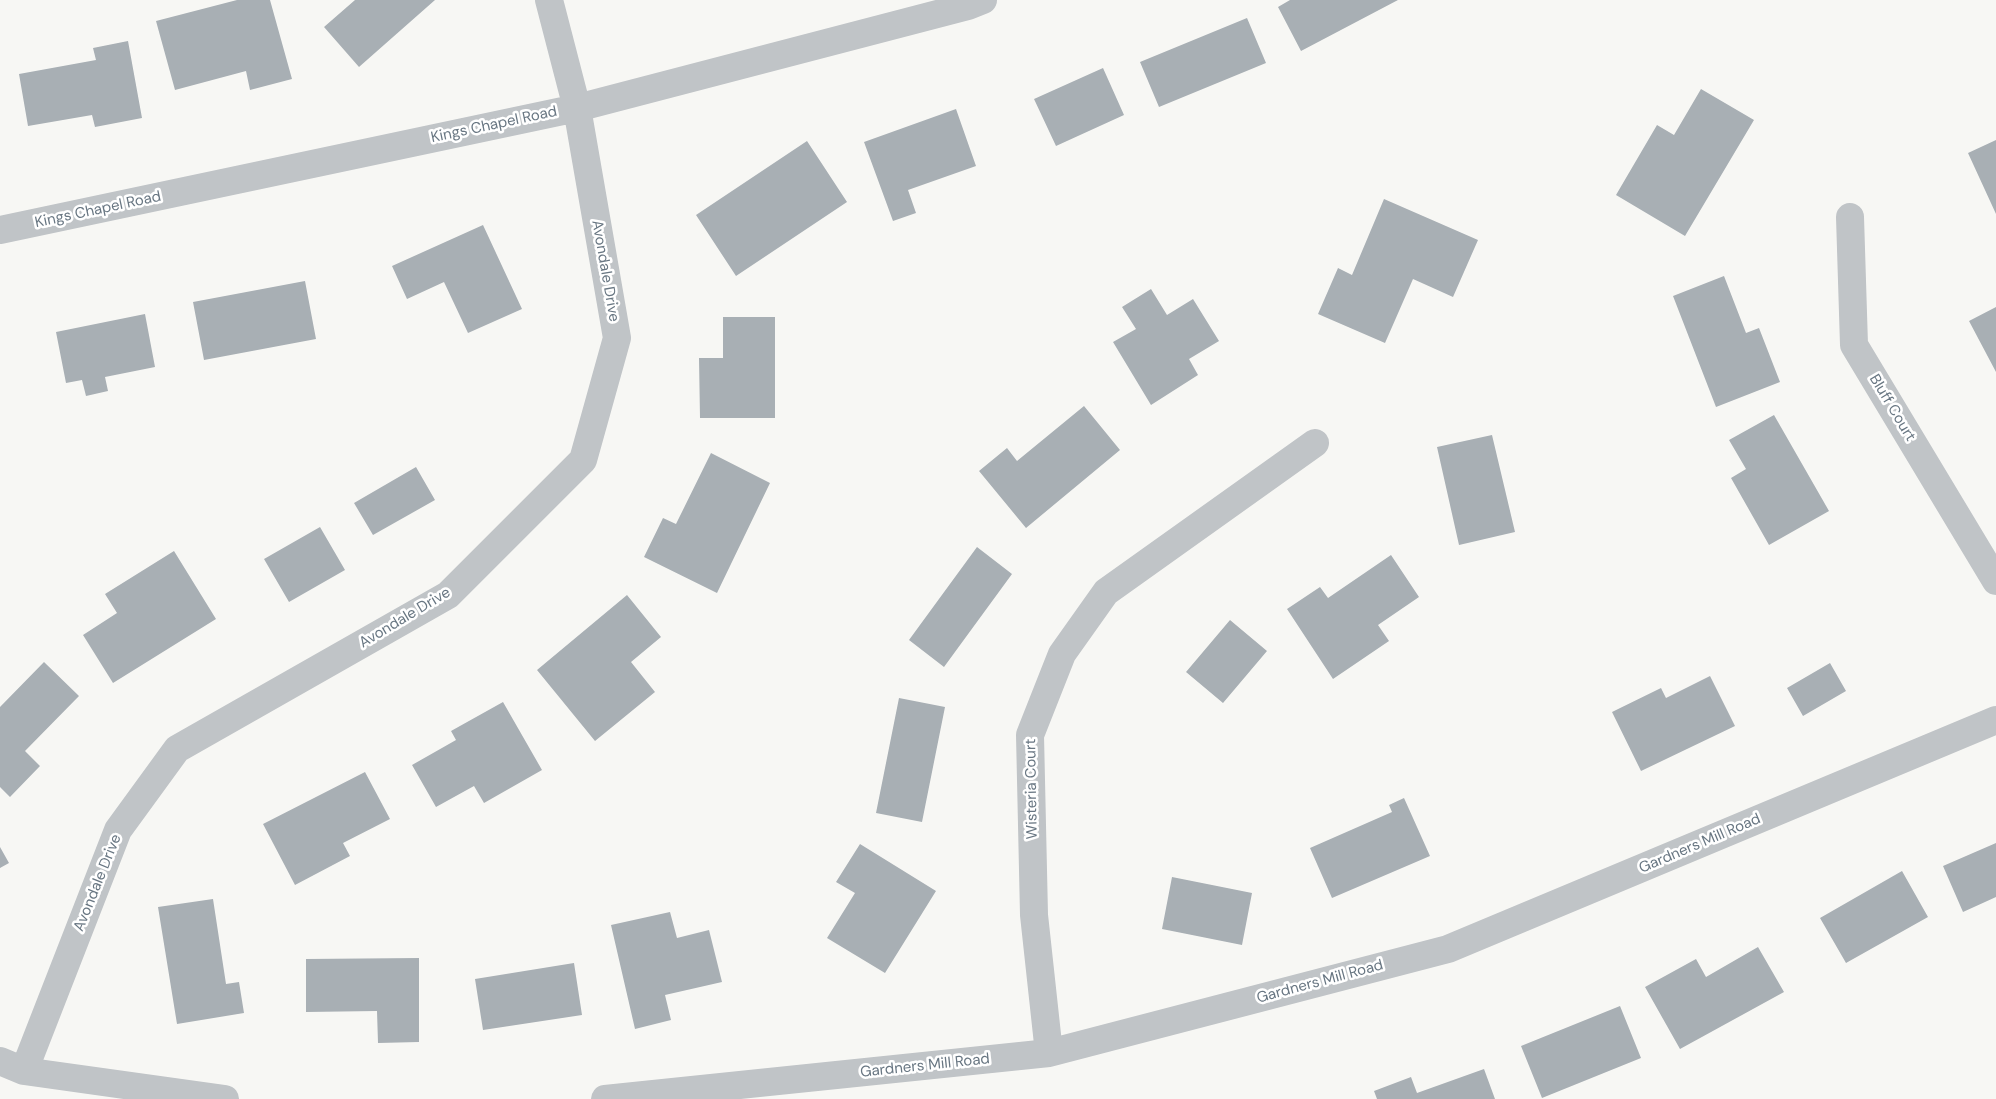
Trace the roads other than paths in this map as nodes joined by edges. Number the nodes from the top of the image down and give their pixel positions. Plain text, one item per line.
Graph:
1 (549, 0) edge
2 (983, 0) edge
3 (577, 108) junction
4 (1850, 217) dead end
5 (0, 230) edge
6 (1315, 443) dead end
7 (1996, 581) edge
8 (1996, 720) edge
9 (1049, 1052) junction
10 (12, 1066) edge
11 (225, 1099) edge
12 (605, 1099) edge

1 - 3 street, Avondale Drive
2 - 3 street, Kings Chapel Road
3 - 5 street, Kings Chapel Road
3 - 10 street, Avondale Drive
4 - 7 street, Bluff Court
6 - 9 street, Wisteria Court
8 - 9 street, Gardners Mill Road
9 - 12 street, Gardners Mill Road
10 - 11 street

